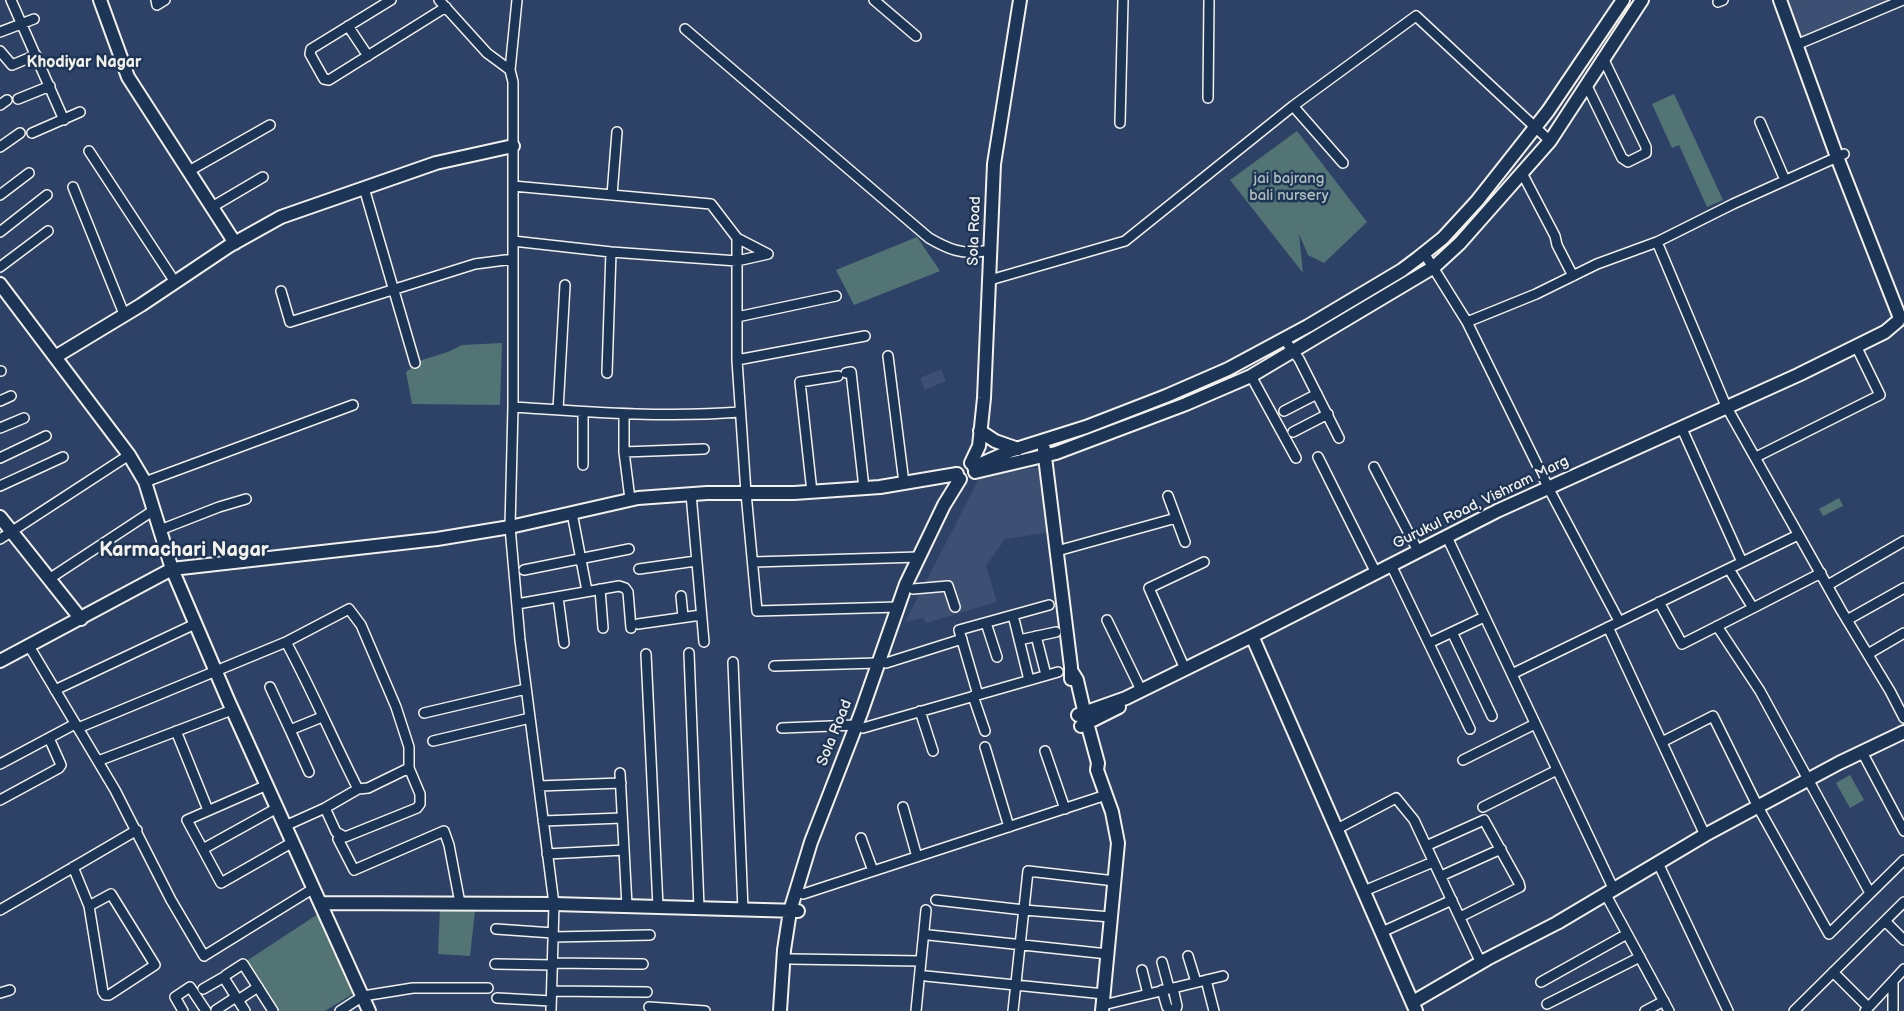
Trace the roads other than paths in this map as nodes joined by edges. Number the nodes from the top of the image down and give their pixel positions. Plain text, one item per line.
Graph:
1 (11, 0) edge
2 (100, 0) edge
3 (156, 0) edge
4 (165, 0) edge
5 (391, 0) edge
6 (439, 0) edge
7 (517, 0) edge
8 (874, 0) edge
9 (1013, 0) edge
10 (1020, 0) edge
11 (1123, 0) edge
12 (1209, 0) edge
13 (1623, 0) edge
14 (1642, 0) edge
15 (1780, 0) edge
16 (1786, 0) edge
17 (1903, 0) edge
18 (446, 7) junction
19 (34, 19) dead end
20 (22, 23) junction
21 (348, 26) junction
22 (685, 29) dead end
23 (0, 32) edge
24 (916, 36) dead end
25 (1799, 43) junction
26 (0, 51) edge
27 (36, 55) junction
28 (368, 56) junction
29 (1604, 60) junction
30 (510, 70) junction
31 (50, 86) junction
32 (1587, 86) junction
33 (1208, 98) dead end
34 (18, 99) dead end
35 (1293, 106) junction
36 (80, 112) dead end
37 (64, 120) junction
38 (1760, 122) dead end
39 (1120, 123) dead end
40 (270, 125) dead end
41 (1535, 127) junction
42 (617, 132) dead end
43 (20, 133) dead end
44 (32, 134) dead end
45 (1550, 141) junction
46 (513, 146) junction
47 (0, 148) edge
48 (89, 151) dead end
49 (1840, 155) junction
50 (1343, 163) dead end
51 (189, 171) junction
52 (29, 173) dead end
53 (1522, 173) junction
54 (263, 177) dead end
55 (1785, 180) junction
56 (513, 186) junction
57 (73, 187) dead end
58 (364, 188) junction
59 (0, 195) edge
60 (47, 195) dead end
61 (612, 195) junction
62 (212, 207) junction
63 (48, 231) dead end
64 (0, 232) edge
65 (737, 238) junction
66 (513, 241) junction
67 (1657, 242) junction
68 (235, 243) junction
69 (984, 251) junction
70 (611, 252) junction
71 (1424, 253) junction
72 (513, 259) junction
73 (737, 261) junction
74 (0, 267) edge
75 (1434, 267) junction
76 (1573, 276) junction
77 (990, 280) junction
78 (175, 282) junction
79 (0, 284) edge
80 (565, 285) dead end
81 (393, 289) junction
82 (281, 291) dead end
83 (836, 296) dead end
84 (124, 314) junction
85 (737, 317) junction
86 (1902, 321) edge
87 (1467, 322) junction
88 (865, 336) dead end
89 (1284, 339) junction
90 (1858, 350) junction
91 (1292, 351) junction
92 (888, 356) dead end
93 (55, 357) junction
94 (737, 360) junction
95 (414, 363) dead end
96 (607, 373) dead end
97 (1251, 376) junction
98 (1317, 394) junction
99 (11, 396) dead end
100 (0, 400) edge
101 (352, 405) dead end
102 (513, 407) junction
103 (1727, 408) junction
104 (558, 410) junction
105 (1284, 411) dead end
106 (583, 412) junction
107 (740, 412) junction
108 (1328, 414) junction
109 (624, 415) junction
110 (24, 418) dead end
111 (0, 428) edge
112 (980, 431) junction
113 (1293, 432) dead end
114 (1682, 432) junction
115 (46, 436) dead end
116 (1339, 438) dead end
117 (1042, 442) junction
118 (704, 448) dead end
119 (1018, 448) junction
120 (624, 452) junction
121 (129, 455) junction
122 (1046, 456) junction
123 (63, 457) dead end
124 (1318, 457) dead end
125 (1756, 457) junction
126 (0, 458) edge
127 (1296, 458) dead end
128 (583, 465) dead end
129 (1374, 467) dead end
130 (967, 471) junction
131 (145, 482) junction
132 (904, 483) junction
133 (0, 486) edge
134 (864, 488) junction
135 (1549, 490) junction
136 (812, 492) junction
137 (746, 493) junction
138 (691, 494) junction
139 (1168, 496) dead end
140 (246, 499) dead end
141 (630, 499) junction
142 (154, 510) junction
143 (572, 513) junction
144 (0, 517) edge
145 (1176, 518) junction
146 (510, 527) junction
147 (160, 530) junction
148 (12, 532) junction
149 (1798, 535) junction
150 (0, 539) edge
151 (1448, 540) junction
152 (1904, 540) edge
153 (1185, 542) dead end
154 (629, 549) dead end
155 (1057, 551) junction
156 (1418, 551) junction
157 (919, 557) junction
158 (581, 558) junction
159 (696, 561) junction
160 (752, 562) junction
161 (1204, 562) dead end
162 (1742, 562) junction
163 (172, 569) junction
164 (639, 569) dead end
165 (1393, 569) junction
166 (1729, 569) junction
167 (524, 570) dead end
168 (1376, 573) junction
169 (1821, 573) junction
170 (49, 579) junction
171 (1828, 585) junction
172 (1904, 588) edge
173 (600, 589) junction
174 (913, 589) junction
175 (587, 591) junction
176 (681, 596) dead end
177 (558, 597) junction
178 (1659, 602) junction
179 (517, 604) junction
180 (898, 606) junction
181 (1049, 606) dead end
182 (955, 608) dead end
183 (1753, 608) junction
184 (701, 615) junction
185 (1013, 615) junction
186 (683, 617) junction
187 (1484, 617) junction
188 (81, 618) junction
189 (1107, 620) dead end
190 (1847, 620) junction
191 (1619, 622) junction
192 (986, 623) junction
193 (195, 624) junction
194 (1718, 626) junction
195 (1608, 627) junction
196 (604, 628) dead end
197 (1056, 632) dead end
198 (1452, 632) junction
199 (1904, 633) edge
200 (1036, 636) junction
201 (962, 639) junction
202 (1253, 639) junction
203 (1020, 640) junction
204 (286, 642) junction
205 (704, 642) dead end
206 (564, 643) dead end
207 (1429, 643) junction
208 (29, 646) junction
209 (689, 653) dead end
210 (646, 654) dead end
211 (1868, 654) junction
212 (997, 657) dead end
213 (0, 661) edge
214 (732, 662) dead end
215 (882, 663) junction
216 (774, 666) dead end
217 (1185, 669) junction
218 (216, 672) junction
219 (1058, 672) dead end
220 (1512, 674) junction
221 (1046, 675) junction
222 (1029, 680) junction
223 (270, 687) dead end
224 (526, 689) junction
225 (55, 690) junction
226 (1141, 690) junction
227 (976, 696) junction
228 (232, 710) junction
229 (920, 711) junction
230 (424, 713) dead end
231 (1492, 716) dead end
232 (322, 717) junction
233 (530, 718) junction
234 (1904, 718) edge
235 (1082, 719) junction
236 (1535, 724) junction
237 (77, 726) junction
238 (860, 726) junction
239 (782, 728) dead end
240 (1470, 729) dead end
241 (290, 730) junction
242 (176, 731) junction
243 (985, 731) dead end
244 (1904, 732) edge
245 (49, 738) junction
246 (433, 740) dead end
247 (1662, 742) junction
248 (985, 747) dead end
249 (933, 751) dead end
250 (1045, 751) dead end
251 (1862, 752) junction
252 (1463, 760) dead end
253 (98, 761) junction
254 (0, 764) edge
255 (408, 768) junction
256 (1557, 770) junction
257 (309, 772) dead end
258 (620, 773) dead end
259 (1808, 780) junction
260 (620, 783) junction
261 (267, 785) junction
262 (539, 786) junction
263 (358, 789) junction
264 (1106, 795) junction
265 (0, 800) edge
266 (903, 807) dead end
267 (1483, 807) dead end
268 (1758, 807) junction
269 (277, 808) junction
270 (325, 808) junction
271 (1065, 809) junction
272 (208, 810) junction
273 (622, 818) junction
274 (543, 821) junction
275 (285, 826) junction
276 (1009, 827) junction
277 (1337, 829) junction
278 (137, 830) junction
279 (1904, 831) edge
280 (1705, 835) junction
281 (341, 836) junction
282 (861, 838) dead end
283 (293, 842) junction
284 (1426, 846) junction
285 (203, 849) junction
286 (1501, 849) junction
287 (624, 850) junction
288 (547, 854) junction
289 (917, 857) junction
290 (1904, 860) edge
291 (1433, 862) junction
292 (1658, 863) junction
293 (73, 867) junction
294 (873, 871) junction
295 (1441, 876) junction
296 (1114, 881) junction
297 (314, 888) junction
298 (1364, 891) junction
299 (1610, 892) junction
300 (803, 894) junction
301 (1870, 894) junction
302 (936, 900) dead end
303 (1452, 900) junction
304 (1904, 902) edge
305 (321, 903) junction
306 (460, 904) junction
307 (554, 904) junction
308 (89, 906) junction
309 (627, 906) junction
310 (658, 907) junction
311 (699, 908) junction
312 (0, 910) edge
313 (742, 910) junction
314 (926, 910) dead end
315 (1024, 910) junction
316 (794, 911) junction
317 (1111, 917) junction
318 (1460, 917) junction
319 (1885, 921) junction
320 (496, 930) dead end
321 (1382, 932) junction
322 (1627, 934) junction
323 (553, 935) junction
324 (929, 935) dead end
325 (650, 936) dead end
326 (1904, 940) edge
327 (1020, 946) junction
328 (1108, 954) junction
329 (1188, 956) dead end
330 (1640, 957) junction
331 (792, 959) junction
332 (921, 962) junction
333 (1162, 962) dead end
334 (1481, 963) junction
335 (495, 964) dead end
336 (552, 964) junction
337 (643, 964) dead end
338 (1904, 968) edge
339 (1142, 970) dead end
340 (1833, 972) junction
341 (926, 976) dead end
342 (1222, 976) dead end
343 (224, 977) junction
344 (1206, 980) junction
345 (1893, 981) junction
346 (1196, 982) junction
347 (1541, 982) dead end
348 (1016, 986) junction
349 (258, 987) junction
350 (488, 988) dead end
351 (1168, 989) junction
352 (10, 990) dead end
353 (203, 990) dead end
354 (552, 991) junction
355 (648, 992) dead end
356 (0, 993) edge
357 (1148, 994) junction
358 (363, 996) junction
359 (237, 998) junction
360 (497, 998) dead end
361 (551, 1001) junction
362 (1664, 1001) junction
363 (1103, 1003) edge
364 (649, 1007) dead end
365 (1415, 1007) edge
366 (1543, 1009) edge
367 (1867, 1009) edge
368 (211, 1010) edge
369 (663, 1010) edge
370 (687, 1010) edge
371 (1798, 1010) edge
372 (184, 1011) edge
373 (245, 1011) edge
374 (272, 1011) edge
375 (340, 1011) edge
376 (369, 1011) edge
377 (551, 1011) edge
378 (705, 1011) edge
379 (780, 1011) edge
380 (787, 1011) edge
381 (916, 1011) edge
382 (1013, 1011) edge
383 (1214, 1011) edge
384 (1645, 1011) edge
385 (1669, 1011) edge
386 (1728, 1011) edge
387 (1893, 1011) edge

1 - 20 street
2 - 51 street
3 - 4 street
5 - 21 street
6 - 18 street
7 - 30 street
8 - 24 street
9 - 69 street, Sola Road
10 - 77 street, Sola Road
11 - 39 street
12 - 33 street
13 - 41 street
14 - 29 street
15 - 25 street
16 - 25 street
17 - 25 street
18 - 28 street
18 - 30 street
19 - 20 street
20 - 23 street
20 - 27 street
21 - 28 street
21 - 28 street
22 - 69 street
25 - 49 street
26 - 27 street
27 - 31 street
29 - 32 street
29 - 32 street
30 - 46 street
31 - 34 street
31 - 37 street
32 - 45 street
35 - 41 street
35 - 50 street
35 - 77 street
36 - 37 street
37 - 44 street
38 - 55 street
40 - 51 street
41 - 45 street
41 - 71 street
42 - 61 street
43 - 47 street
45 - 53 street
46 - 56 street
46 - 58 street
48 - 78 street
49 - 55 street
49 - 86 street
51 - 62 street
52 - 59 street
53 - 75 street
53 - 76 street
54 - 62 street
55 - 67 street
56 - 61 street
56 - 66 street
57 - 84 street
58 - 68 street
58 - 81 street
60 - 64 street
61 - 65 street
62 - 68 street
63 - 74 street
65 - 73 street
65 - 73 street
66 - 70 street
66 - 72 street
67 - 76 street
67 - 103 street
68 - 78 street
69 - 130 street, Sola Road
70 - 73 street
70 - 96 street
71 - 75 street
71 - 89 street
72 - 81 street
72 - 102 street
73 - 85 street
75 - 87 street
75 - 91 street
76 - 87 street
77 - 112 street, Sola Road
78 - 84 street
79 - 93 street
80 - 104 street
81 - 82 street
81 - 95 street
83 - 85 street
84 - 93 street
85 - 94 street
86 - 90 street, Gurukul Road, Vishram Marg
86 - 103 street, Gurukul Road, Vishram Marg
87 - 135 street
88 - 94 street
89 - 91 street
89 - 117 street
90 - 103 street, Gurukul Road, Vishram Marg
90 - 125 street
91 - 97 street
91 - 98 street
92 - 132 street
93 - 121 street
94 - 107 street
97 - 122 street
97 - 127 street
98 - 105 street
98 - 108 street
99 - 100 street
101 - 131 street
102 - 104 street
102 - 146 street
103 - 114 street, Gurukul Road, Vishram Marg
103 - 125 street
103 - 135 street, Gurukul Road, Vishram Marg
104 - 106 street
106 - 109 street
106 - 128 street
107 - 109 street
107 - 137 street
108 - 113 street
108 - 116 street
109 - 120 street
110 - 111 street
112 - 119 street
112 - 130 street, Sola Road
114 - 135 street, Gurukul Road, Vishram Marg
114 - 162 street
115 - 126 street
117 - 119 street
117 - 122 street
118 - 120 street
119 - 130 street
120 - 141 street
121 - 131 street
121 - 148 street
122 - 130 street
122 - 155 street
123 - 133 street
124 - 168 street
125 - 149 street
129 - 156 street
130 - 132 street
130 - 157 street, Sola Road
130 - 174 street, Sola Road
131 - 142 street
132 - 134 street
134 - 136 street
134 - 136 street
135 - 151 street, Gurukul Road, Vishram Marg
135 - 191 street
136 - 137 street
137 - 138 street
137 - 160 street
138 - 141 street
138 - 159 street
139 - 145 street
140 - 147 street
141 - 143 street
142 - 147 street
142 - 170 street
143 - 146 street
143 - 158 street
144 - 148 street
145 - 153 street
145 - 155 street
146 - 163 street
146 - 179 street
147 - 163 street
148 - 150 street
148 - 170 street
149 - 162 street
149 - 169 street
151 - 156 street, Gurukul Road, Vishram Marg
151 - 165 street, Gurukul Road, Vishram Marg
151 - 187 street
152 - 171 street
154 - 158 street
155 - 235 street
156 - 168 street, Gurukul Road, Vishram Marg
157 - 160 street
157 - 180 street, Sola Road
158 - 167 street
158 - 175 street
159 - 164 street
159 - 184 street
160 - 180 street
161 - 217 street
162 - 166 street
163 - 188 street
163 - 193 street
165 - 202 street, Gurukul Road, Vishram Marg
165 - 207 street
166 - 178 street
166 - 183 street
168 - 202 street, Gurukul Road, Vishram Marg
169 - 171 street
169 - 183 street
170 - 188 street
171 - 190 street
172 - 190 street
173 - 175 street
173 - 186 street
173 - 196 street
174 - 182 street
174 - 215 street, Sola Road
175 - 177 street
176 - 186 street
177 - 179 street
177 - 206 street
178 - 191 street
178 - 194 street
179 - 224 street
180 - 215 street, Sola Road
181 - 185 street
183 - 194 street
184 - 186 street
184 - 205 street
185 - 192 street
185 - 203 street
187 - 198 street
187 - 220 street
188 - 208 street
189 - 226 street
190 - 211 street
191 - 195 street
192 - 201 street
192 - 212 street
193 - 218 street
193 - 225 street
194 - 259 street
195 - 220 street
195 - 247 street
197 - 200 street
198 - 207 street
198 - 231 street
199 - 211 street
200 - 203 street
200 - 221 street
201 - 215 street
201 - 227 street
202 - 217 street, Gurukul Road, Vishram Marg
202 - 235 street, Gurukul Road, Vishram Marg
202 - 277 street
203 - 222 street
204 - 218 street
204 - 232 street
204 - 255 street
207 - 240 street
208 - 213 street
208 - 225 street
209 - 311 street
210 - 310 street
211 - 234 street
214 - 313 street
215 - 216 street
215 - 238 street, Sola Road
217 - 226 street, Gurukul Road, Vishram Marg
218 - 228 street
218 - 237 street
219 - 221 street
220 - 236 street
221 - 222 street
222 - 227 street
223 - 241 street
224 - 230 street
224 - 233 street
225 - 237 street
226 - 235 street, Gurukul Road, Vishram Marg
227 - 229 street
227 - 243 street
228 - 242 street
228 - 261 street
229 - 238 street
229 - 249 street
232 - 241 street
232 - 263 street
233 - 246 street
233 - 262 street
235 - 264 street
236 - 252 street
236 - 256 street
237 - 245 street
237 - 253 street
238 - 239 street
238 - 300 street, Sola Road
238 - 316 street, Sola Road
241 - 257 street
242 - 253 street
242 - 272 street
244 - 251 street
245 - 254 street
245 - 265 street
247 - 268 street
247 - 280 street
248 - 276 street
250 - 271 street
251 - 259 street
251 - 279 street
253 - 278 street
255 - 263 street
255 - 281 street
256 - 267 street
256 - 299 street
258 - 260 street
259 - 268 street
259 - 301 street
260 - 262 street
260 - 273 street
261 - 269 street
261 - 272 street
262 - 274 street
263 - 270 street
264 - 271 street
264 - 296 street
266 - 289 street
268 - 280 street
268 - 301 street
269 - 275 street
269 - 285 street
270 - 275 street
270 - 281 street
271 - 276 street
272 - 285 street
273 - 274 street
273 - 287 street
274 - 288 street
275 - 283 street
276 - 289 street
277 - 284 street
277 - 298 street
278 - 293 street
278 - 297 street
280 - 292 street
281 - 306 street
282 - 294 street
283 - 285 street
283 - 297 street
284 - 286 street
284 - 291 street
286 - 295 street
286 - 318 street
287 - 288 street
287 - 309 street
288 - 307 street
289 - 294 street
290 - 301 street
291 - 295 street
291 - 298 street
292 - 299 street
292 - 386 street
293 - 308 street
293 - 312 street
294 - 300 street
295 - 303 street
296 - 315 street
296 - 317 street
297 - 305 street
298 - 321 street
299 - 322 street
299 - 334 street
300 - 316 street, Sola Road
302 - 315 street
303 - 318 street
303 - 321 street
304 - 319 street
305 - 306 street
305 - 358 street
306 - 307 street
307 - 309 street
307 - 323 street
308 - 308 street
309 - 310 street
310 - 311 street
311 - 313 street
313 - 316 street
314 - 332 street
315 - 317 street
315 - 327 street
316 - 331 street, Sola Road
316 - 379 street, Sola Road
317 - 328 street
318 - 334 street
319 - 326 street
319 - 340 street
320 - 323 street
321 - 365 street
322 - 330 street
322 - 347 street
323 - 325 street
323 - 336 street
324 - 327 street
327 - 328 street
327 - 348 street
328 - 363 street
329 - 346 street
330 - 362 street
330 - 366 street
331 - 332 street
331 - 380 street, Sola Road
332 - 381 street
333 - 351 street
334 - 365 street
335 - 336 street
336 - 337 street
336 - 354 street
338 - 345 street
339 - 357 street
340 - 367 street
340 - 371 street
341 - 348 street
342 - 344 street
343 - 349 street
343 - 353 street
343 - 359 street
344 - 346 street
344 - 383 street
345 - 367 street
345 - 387 street
346 - 351 street
348 - 363 street
348 - 382 street
349 - 359 street
349 - 374 street
350 - 358 street
351 - 357 street
352 - 356 street
354 - 355 street
354 - 361 street
357 - 363 street
358 - 375 street
358 - 376 street
359 - 368 street
359 - 373 street
360 - 361 street
361 - 377 street
362 - 384 street
362 - 385 street
364 - 369 street
368 - 372 street
369 - 370 street
370 - 378 street

